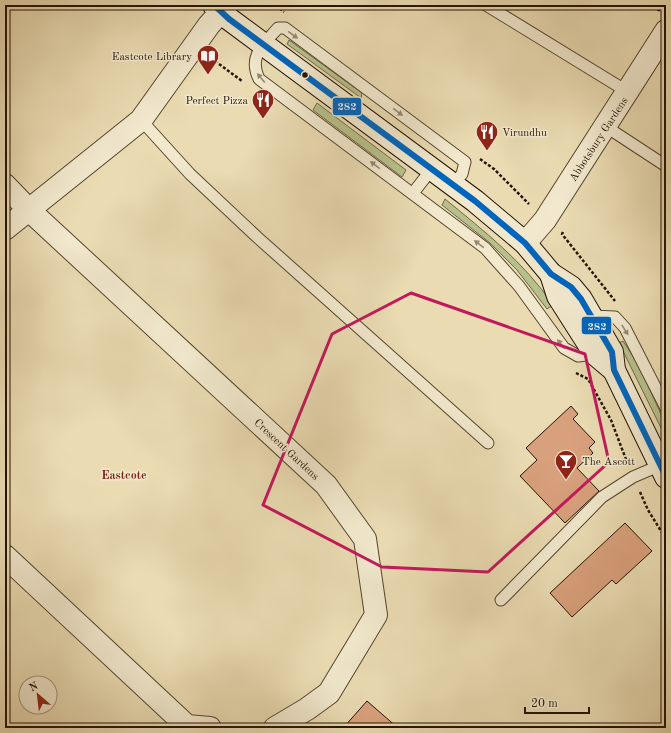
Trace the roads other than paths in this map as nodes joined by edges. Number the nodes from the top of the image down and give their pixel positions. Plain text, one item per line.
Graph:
1 (486, 5) edge
2 (220, 7) edge
3 (666, 31) edge
4 (264, 44) junction
5 (628, 92) junction
6 (141, 120) junction
7 (605, 126) junction
8 (666, 166) edge
9 (431, 170) junction
10 (5, 185) edge
11 (453, 185) junction
12 (413, 194) junction
13 (29, 210) junction
14 (5, 229) edge
15 (525, 243) junction
16 (551, 274) junction
17 (592, 316) junction
18 (596, 354) junction
19 (614, 370) junction
20 (666, 408) edge
21 (488, 443) dead end
22 (663, 471) edge
23 (5, 556) edge
24 (501, 600) dead end
25 (210, 728) edge
26 (274, 728) edge

1 - 5 lane
2 - 4 street
2 - 6 street
3 - 5 street, Abbotsbury Gardens
4 - 9 street
4 -> 11 lane
12 -> 4 lane
5 - 7 street, Abbotsbury Gardens
6 - 13 street
6 - 21 lane
7 - 8 lane
7 - 15 street, Abbotsbury Gardens
9 - 11 street
9 - 12 lane
10 - 13 street, Crescent Gardens
11 - 15 street
18 -> 12 lane
13 - 14 street
13 - 26 street, Crescent Gardens
15 - 16 street
16 - 17 street
16 - 18 street
17 - 19 street
17 -> 20 lane
18 - 19 street
19 - 22 street
22 - 24 lane
23 - 25 street

